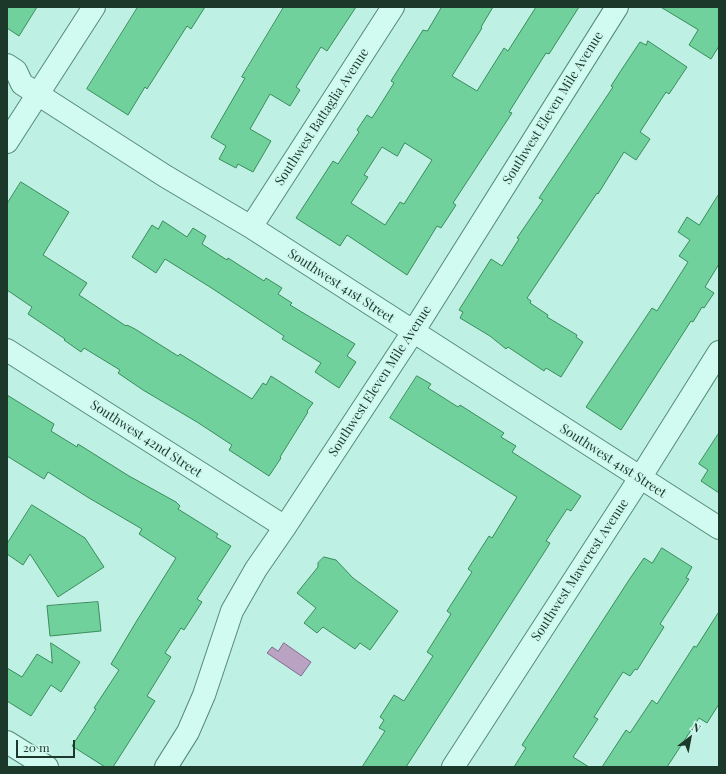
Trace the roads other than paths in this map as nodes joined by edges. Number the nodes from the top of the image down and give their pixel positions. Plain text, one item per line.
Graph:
1 (94, 7) edge
2 (393, 7) edge
3 (617, 7) edge
4 (7, 65) edge
5 (22, 88) edge
6 (7, 142) edge
7 (251, 227) junction
8 (412, 332) junction
9 (7, 350) edge
10 (719, 352) edge
11 (640, 478) junction
12 (285, 527) junction
13 (719, 528) edge
14 (7, 742) edge
15 (47, 767) edge
16 (166, 767) edge
17 (453, 767) edge

1 - 5 street
2 - 7 street, Southwest Battaglia Avenue
3 - 8 street, Southwest Eleven Mile Avenue
4 - 5 street, Southwest 41st Street
5 - 6 street
5 - 7 street, Southwest 41st Street
7 - 8 street, Southwest 41st Street
8 - 11 street, Southwest 41st Street
8 - 12 street, Southwest Eleven Mile Avenue
9 - 12 street, Southwest 42nd Street
10 - 11 street, Southwest Mawcrest Avenue
11 - 13 street, Southwest 41st Street
11 - 17 street, Southwest Mawcrest Avenue
12 - 16 street, Southwest Eleven Mile Avenue
14 - 15 street

